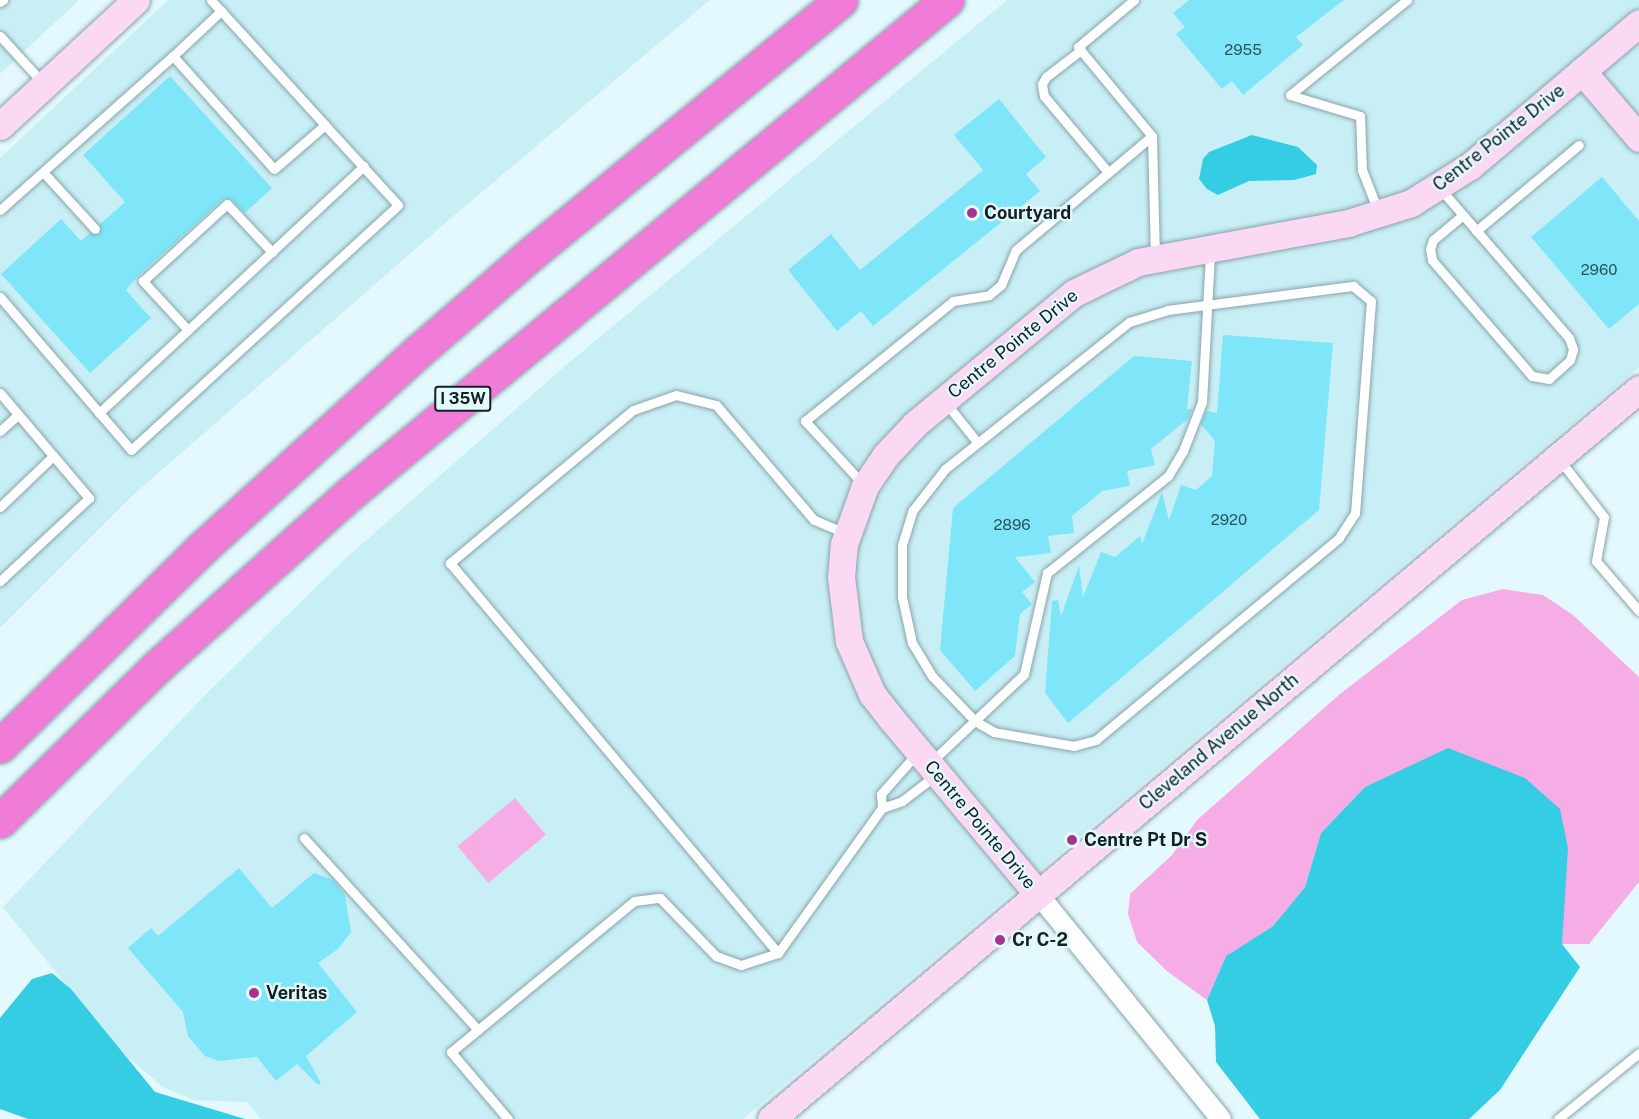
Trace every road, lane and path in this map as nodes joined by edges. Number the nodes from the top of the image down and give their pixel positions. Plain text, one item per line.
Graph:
1 (136, 0) edge
2 (211, 0) edge
3 (841, 0) edge
4 (947, 0) edge
5 (1134, 0) edge
6 (1407, 0) edge
7 (221, 11) junction
8 (1639, 23) edge
9 (0, 36) edge
10 (1081, 50) junction
11 (173, 56) junction
12 (1582, 71) junction
13 (44, 85) junction
14 (325, 125) junction
15 (0, 126) edge
16 (1152, 136) junction
17 (1639, 138) edge
18 (1579, 145) dead end
19 (364, 166) junction
20 (43, 172) junction
21 (1108, 172) junction
22 (1439, 188) junction
23 (0, 210) edge
24 (1380, 215) junction
25 (1463, 215) junction
26 (95, 229) dead end
27 (1476, 231) junction
28 (1210, 247) junction
29 (272, 252) junction
30 (1155, 258) junction
31 (0, 297) edge
32 (1209, 304) junction
33 (188, 330) junction
34 (1639, 388) edge
35 (0, 393) edge
36 (944, 400) junction
37 (99, 413) junction
38 (18, 415) junction
39 (0, 431) edge
40 (977, 442) junction
41 (53, 456) junction
42 (1558, 457) junction
43 (865, 486) junction
44 (0, 507) edge
45 (847, 534) junction
46 (0, 581) edge
47 (1639, 611) edge
48 (975, 721) junction
49 (0, 746) edge
50 (928, 763) junction
51 (882, 808) junction
52 (0, 821) edge
53 (304, 838) dead end
54 (1038, 894) junction
55 (778, 953) junction
56 (478, 1030) junction
57 (1639, 1053) edge
58 (508, 1119) edge
59 (771, 1119) edge
60 (1221, 1119) edge
61 (1558, 1119) edge

1 - 13 street
2 - 7 lane
3 - 49 highway
4 - 52 highway, I 35W
5 - 10 lane
6 - 24 lane
7 - 11 lane
7 - 14 lane
8 - 12 street, Centre Pointe Drive
9 - 13 lane
10 - 16 lane
10 - 21 lane
11 - 14 lane
11 - 20 lane
12 - 17 street
12 - 22 street, Centre Pointe Drive
13 - 15 street
14 - 19 lane
16 - 21 lane
16 - 30 lane
18 - 27 lane
19 - 29 lane
19 - 37 lane
20 - 23 lane
20 - 26 lane
21 - 43 lane
22 - 24 street, Centre Pointe Drive
22 - 25 lane
24 - 28 street, Centre Pointe Drive
25 - 27 lane
25 - 27 lane
28 - 30 street, Centre Pointe Drive
28 - 32 lane
29 - 33 lane
29 - 33 lane
30 - 36 street, Centre Pointe Drive
31 - 37 lane
32 - 40 lane
32 - 48 lane
32 - 48 lane
33 - 37 lane
34 - 42 street, Cleveland Avenue North
35 - 38 lane
36 - 40 lane
36 - 43 street, Centre Pointe Drive
38 - 39 lane
38 - 41 lane
40 - 48 lane
41 - 44 lane
41 - 46 lane
42 - 47 lane
42 - 54 street, Cleveland Avenue North
43 - 45 street, Centre Pointe Drive
45 - 50 street, Centre Pointe Drive
45 - 55 lane
48 - 50 lane
50 - 51 lane
50 - 51 lane
50 - 54 street, Centre Pointe Drive
51 - 55 lane
53 - 56 lane
54 - 59 street, Cleveland Avenue North
54 - 60 street
55 - 56 lane
56 - 58 lane
57 - 61 lane

